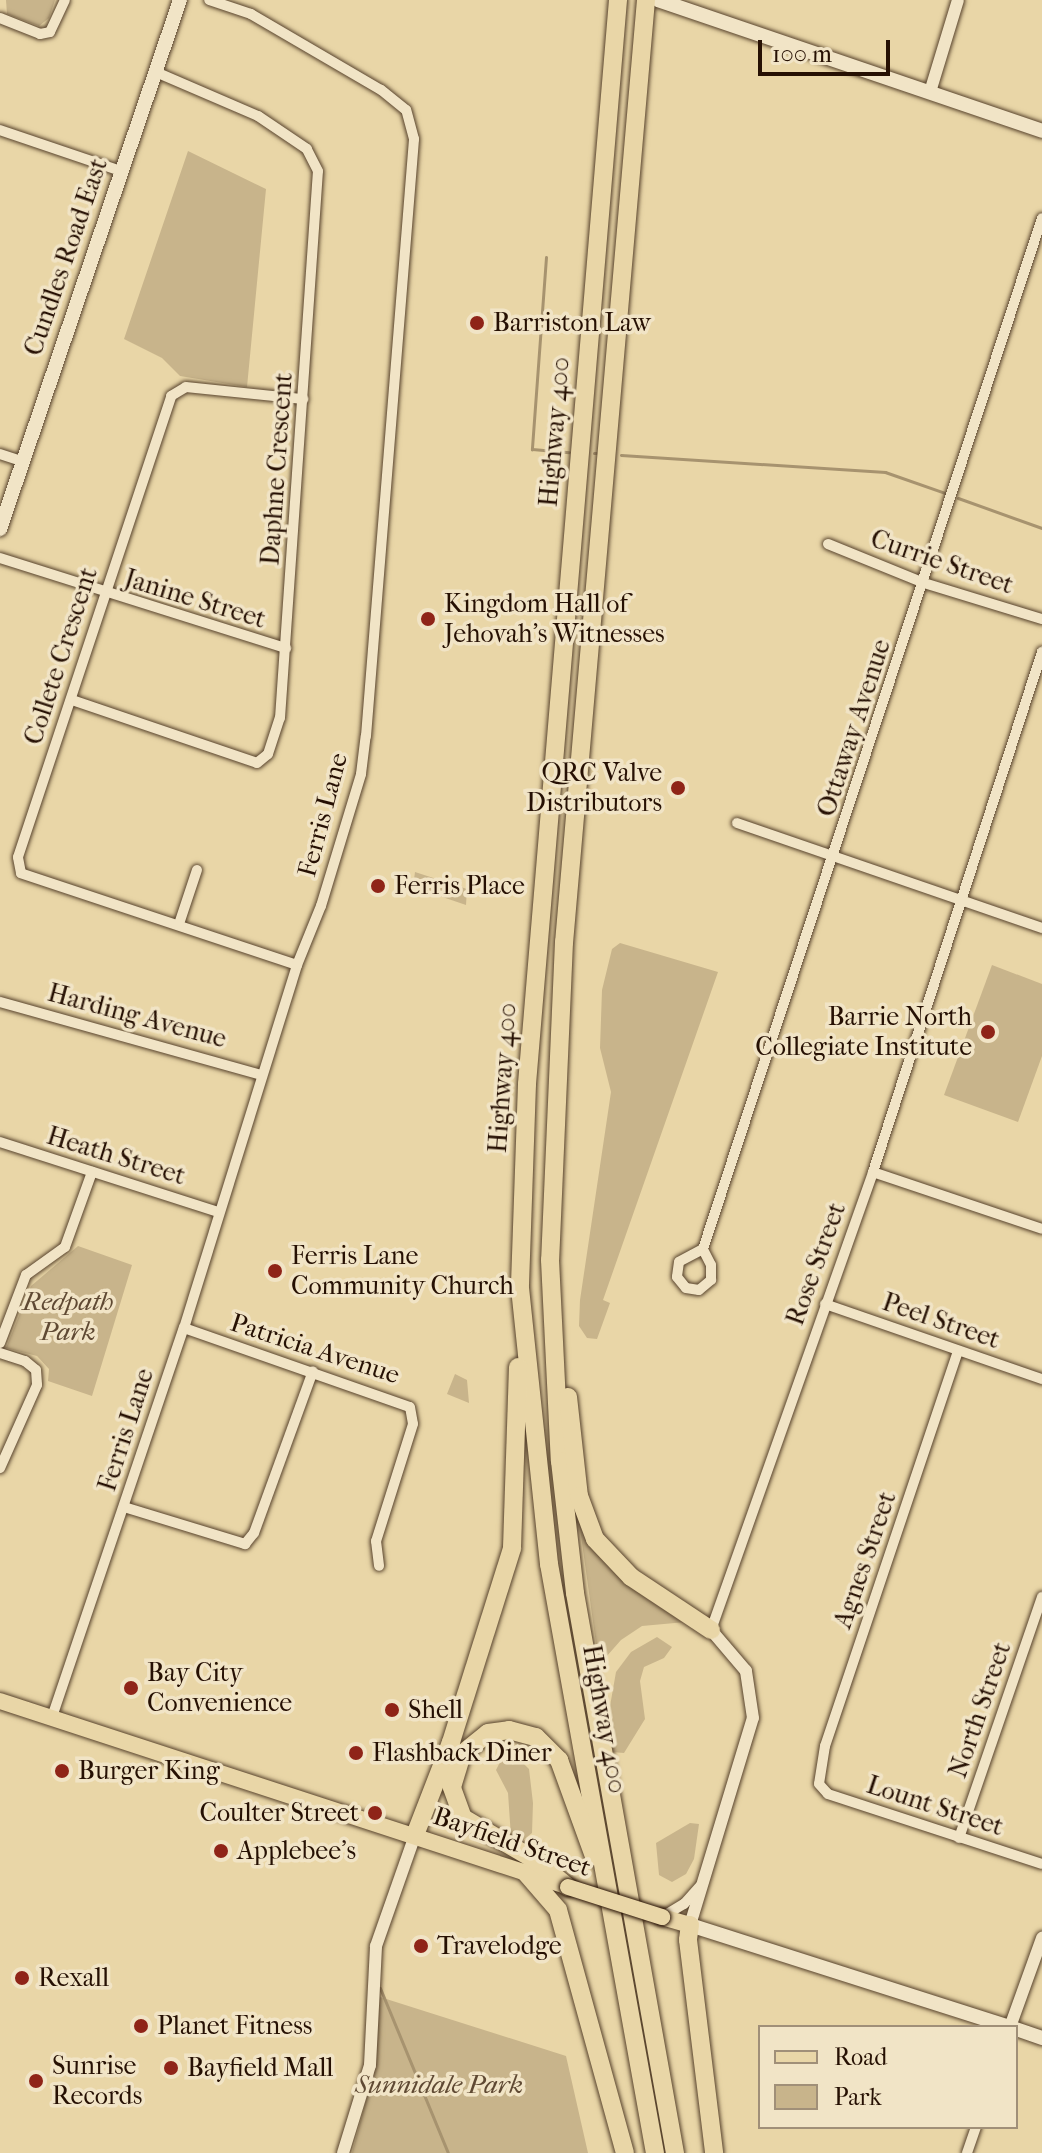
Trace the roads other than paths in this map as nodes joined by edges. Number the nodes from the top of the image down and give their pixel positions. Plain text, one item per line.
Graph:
1 (65, 0) edge
2 (180, 0) edge
3 (209, 0) edge
4 (618, 0) edge
5 (646, 0) edge
6 (658, 0) edge
7 (958, 0) edge
8 (0, 18) edge
9 (156, 72) junction
10 (930, 92) junction
11 (0, 130) edge
12 (1042, 131) edge
13 (121, 171) junction
14 (1042, 218) edge
15 (303, 399) junction
16 (0, 454) edge
17 (22, 461) junction
18 (0, 529) edge
19 (828, 544) dead end
20 (0, 558) edge
21 (924, 583) junction
22 (104, 593) junction
23 (1042, 619) edge
24 (286, 648) junction
25 (1042, 652) edge
26 (72, 700) junction
27 (737, 823) dead end
28 (836, 857) junction
29 (197, 870) dead end
30 (963, 901) junction
31 (179, 924) junction
32 (1042, 928) edge
33 (297, 965) junction
34 (0, 1002) edge
35 (261, 1075) junction
36 (0, 1142) edge
37 (92, 1172) junction
38 (873, 1172) junction
39 (218, 1212) junction
40 (1042, 1229) edge
41 (703, 1249) dead end
42 (520, 1288) junction
43 (825, 1304) junction
44 (551, 1308) junction
45 (184, 1328) junction
46 (0, 1343) edge
47 (958, 1351) junction
48 (0, 1353) edge
49 (313, 1371) junction
50 (1042, 1379) edge
51 (0, 1468) edge
52 (124, 1507) junction
53 (379, 1566) dead end
54 (1042, 1597) edge
55 (711, 1630) junction
56 (0, 1701) edge
57 (52, 1717) junction
58 (819, 1784) joint
59 (415, 1835) junction
60 (959, 1838) junction
61 (1042, 1864) edge
62 (525, 1872) junction
63 (606, 1874) junction
64 (703, 1882) junction
65 (568, 1887) junction
66 (662, 1917) junction
67 (690, 1925) junction
68 (1042, 1938) edge
69 (1004, 2025) edge
70 (1011, 2025) edge
71 (1018, 2030) edge
72 (1042, 2038) edge
73 (975, 2129) edge
74 (343, 2153) edge
75 (625, 2153) edge
76 (655, 2153) edge
77 (675, 2153) edge
78 (714, 2153) edge
79 (967, 2153) edge

1 - 8 street
2 - 9 main road, Cundles Road East
3 - 33 street, Ferris Lane
4 - 42 highway, Highway 400
5 - 44 highway, Highway 400
6 - 10 main road
7 - 10 street
9 - 13 main road, Cundles Road East
9 - 15 street, Daphne Crescent
10 - 12 main road
11 - 13 street
13 - 17 main road, Cundles Road East
14 - 21 street, Ottaway Avenue
15 - 22 street, Collete Crescent
15 - 24 street, Daphne Crescent
16 - 17 street
17 - 18 main road, Cundles Road East
19 - 21 street, Currie Street
20 - 22 street, Janine Street
21 - 23 street, Currie Street
21 - 28 street, Ottaway Avenue
22 - 24 street, Janine Street
22 - 26 street, Collete Crescent
24 - 26 street, Daphne Crescent
25 - 30 street, Rose Street
26 - 31 street, Collete Crescent
27 - 28 street
28 - 30 street
28 - 41 street, Ottaway Avenue
29 - 31 street
30 - 32 street
30 - 38 street, Rose Street
31 - 33 street, Collete Crescent
33 - 35 street, Ferris Lane
34 - 35 street, Harding Avenue
35 - 39 street, Ferris Lane
36 - 37 street, Heath Street
37 - 39 street, Heath Street
37 - 46 street
38 - 40 street
38 - 43 street, Rose Street
39 - 45 street, Ferris Lane
42 - 59 highway
42 - 63 highway, Highway 400
43 - 47 street, Peel Street
43 - 55 street, Rose Street
44 - 55 highway
44 - 77 highway, Highway 400
45 - 49 street, Patricia Avenue
45 - 52 street, Ferris Lane
47 - 50 street, Peel Street
47 - 58 street, Agnes Street
48 - 51 street
49 - 52 street
49 - 53 street, Patricia Avenue
52 - 57 street, Ferris Lane
54 - 60 street, North Street
55 - 64 street
56 - 57 main road, Bayfield Street
57 - 59 main road, Bayfield Street
58 - 60 street, Lount Street
59 - 62 main road, Bayfield Street
59 - 74 street
60 - 61 street, Lount Street
62 - 65 main road, Bayfield Street
62 - 75 highway
63 - 65 highway
63 - 76 highway, Highway 400
64 - 66 street
64 - 67 street
65 - 66 main road, Bayfield Street, bridge
66 - 67 main road, Bayfield Street
67 - 69 main road, Bayfield Street
67 - 78 highway
68 - 70 street
71 - 72 main road
73 - 79 street

